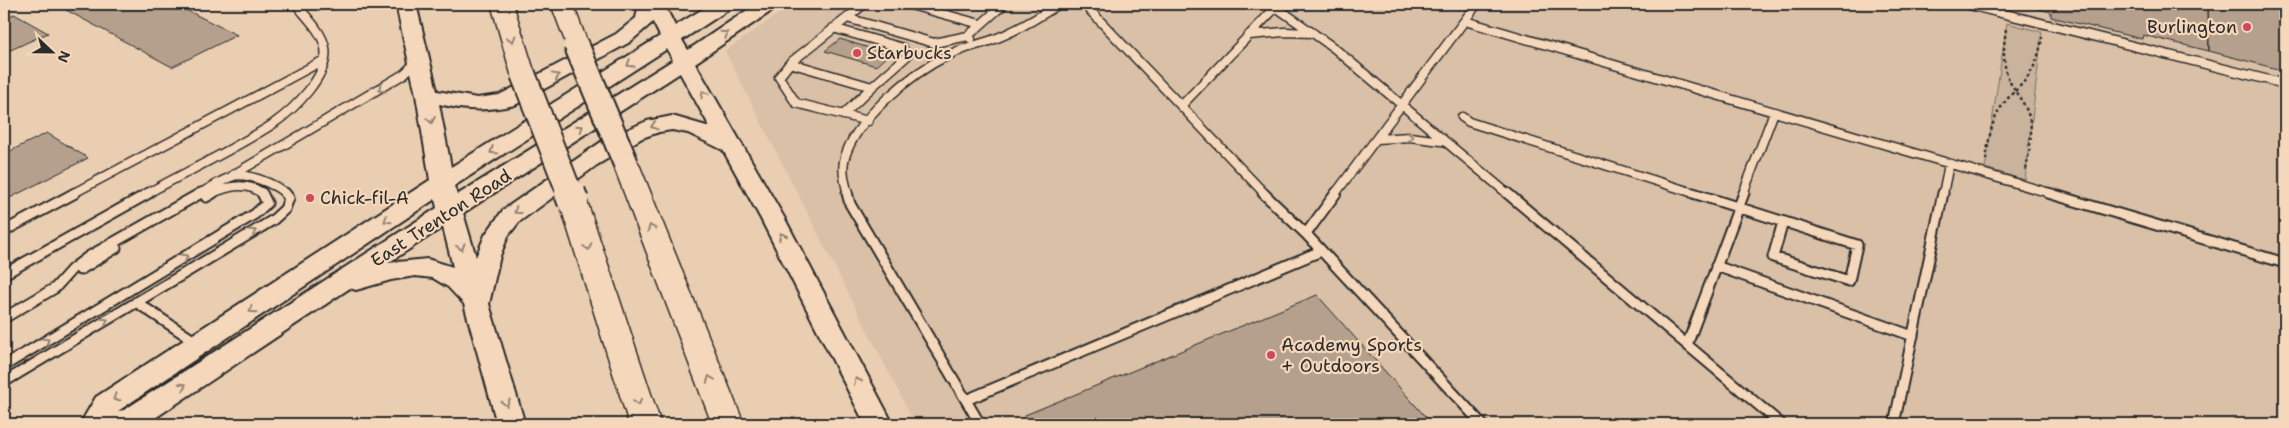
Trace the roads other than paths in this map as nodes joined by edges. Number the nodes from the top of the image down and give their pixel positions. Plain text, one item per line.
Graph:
1 (296, 4) edge
2 (406, 4) edge
3 (502, 4) edge
4 (562, 4) edge
5 (649, 4) edge
6 (654, 4) edge
7 (724, 4) edge
8 (769, 4) edge
9 (864, 4) edge
10 (907, 4) edge
11 (1004, 4) edge
12 (1058, 4) edge
13 (1084, 4) edge
14 (1266, 4) edge
15 (1477, 4) edge
16 (1965, 4) edge
17 (1277, 5) edge
18 (847, 18) junction
19 (1465, 21) junction
20 (980, 24) junction
21 (833, 28) junction
22 (1315, 33) junction
23 (1249, 35) junction
24 (968, 36) junction
25 (671, 38) junction
26 (977, 45) junction
27 (418, 59) junction
28 (324, 60) junction
29 (685, 61) junction
30 (790, 63) junction
31 (2285, 84) edge
32 (872, 88) junction
33 (427, 95) junction
34 (1181, 106) junction
35 (1402, 107) junction
36 (1774, 112) junction
37 (843, 115) junction
38 (1462, 117) dead end
39 (868, 121) junction
40 (1377, 139) junction
41 (1443, 141) junction
42 (733, 146) junction
43 (1948, 164) junction
44 (232, 176) junction
45 (442, 183) junction
46 (1738, 208) junction
47 (451, 210) junction
48 (1783, 222) junction
49 (4, 231) edge
50 (1306, 234) junction
51 (1321, 251) junction
52 (2285, 263) edge
53 (1716, 266) junction
54 (4, 274) edge
55 (336, 287) junction
56 (55, 288) junction
57 (136, 302) junction
58 (478, 303) junction
59 (4, 318) edge
60 (1913, 336) junction
61 (199, 344) junction
62 (1687, 346) junction
63 (4, 366) edge
64 (5, 380) edge
65 (966, 400) junction
66 (94, 424) edge
67 (110, 424) edge
68 (512, 424) edge
69 (645, 424) edge
70 (728, 424) edge
71 (879, 424) edge
72 (980, 424) edge
73 (1482, 424) edge
74 (1781, 424) edge
75 (1894, 424) edge

1 - 28 lane
2 - 27 main road
3 -> 69 highway, bridge
70 -> 4 highway, bridge
33 -> 5 main road
6 - 25 main road
7 - 25 main road, East Trenton Road
29 -> 8 main road, East Trenton Road
9 - 18 lane
10 - 20 lane
11 - 20 lane
12 - 26 lane
13 - 34 lane
14 - 17 lane
15 - 19 lane
16 - 31 lane
17 - 22 lane
17 - 23 lane
18 - 21 lane
18 - 24 lane
19 - 35 lane
19 - 36 lane
20 - 24 lane
21 - 30 lane
21 - 32 lane
22 - 23 lane
22 - 35 lane
23 - 34 lane
24 - 26 lane
25 - 29 main road
25 -> 45 main road, East Trenton Road
26 - 39 lane
27 - 33 main road
27 -> 44 lane
28 - 49 lane
28 - 54 lane
42 -> 29 main road
47 -> 29 main road, East Trenton Road
30 - 32 lane
30 - 37 lane
32 - 37 lane
33 -> 45 main road
34 - 50 lane
35 - 40 lane
35 - 41 lane
36 - 43 lane
36 - 46 lane
37 - 39 lane
38 - 46 lane
39 - 65 lane
40 -> 41 lane
40 - 50 lane
41 - 62 lane
42 -> 58 main road
71 -> 42 main road
43 - 52 lane
43 - 60 lane
44 - 56 lane
57 -> 44 lane
45 - 47 main road
45 -> 61 main road, East Trenton Road
46 - 48 lane
46 - 53 lane
47 - 55 main road, East Trenton Road
47 -> 58 main road
48 - 48 lane
50 - 51 lane
51 - 65 lane
51 - 73 lane
53 - 60 lane
53 - 62 lane
55 - 58 main road
67 -> 55 main road, East Trenton Road
56 - 59 lane
63 -> 56 lane
57 - 61 lane
64 -> 57 lane
58 -> 68 main road
60 - 75 lane
61 -> 66 main road, East Trenton Road
62 - 74 lane
65 - 72 lane

